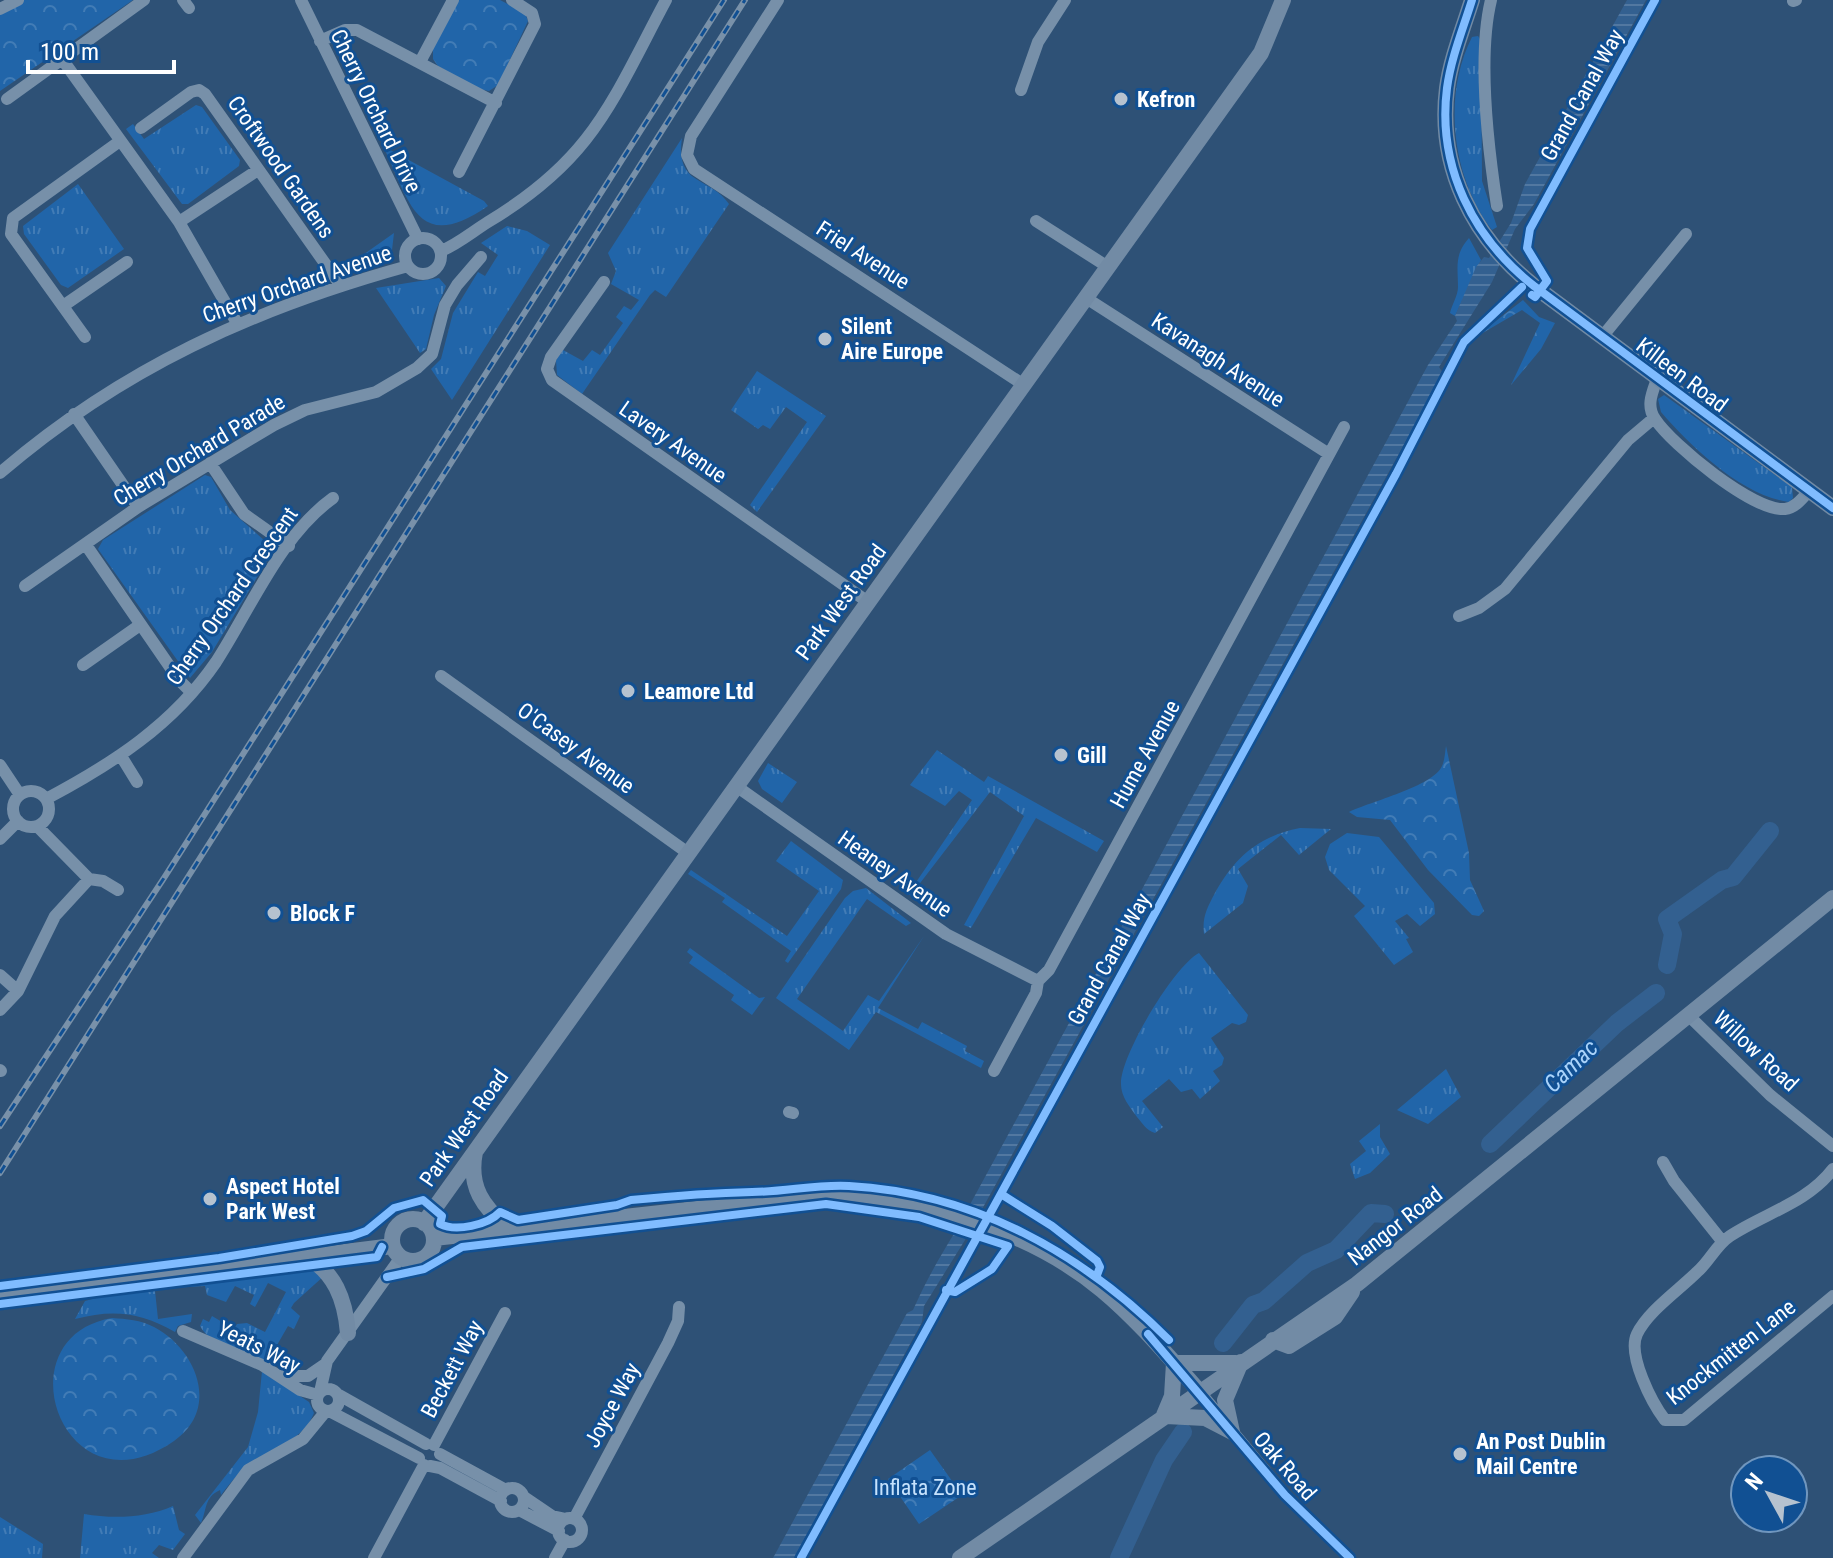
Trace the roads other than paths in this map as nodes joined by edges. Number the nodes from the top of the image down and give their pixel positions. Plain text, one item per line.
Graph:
1 (18, 0) edge
2 (144, 0) edge
3 (301, 0) edge
4 (453, 0) edge
5 (512, 0) edge
6 (666, 0) edge
7 (778, 0) edge
8 (1065, 0) edge
9 (1283, 0) edge
10 (1472, 0) edge
11 (1491, 0) edge
12 (0, 9) edge
13 (1464, 25) junction
14 (1487, 28) junction
15 (320, 41) junction
16 (62, 59) junction
17 (420, 62) junction
18 (1021, 90) dead end
19 (7, 99) dead end
20 (496, 103) junction
21 (141, 128) dead end
22 (120, 141) junction
23 (258, 170) junction
24 (459, 172) dead end
25 (1497, 206) dead end
26 (1036, 221) dead end
27 (179, 222) junction
28 (1686, 234) dead end
29 (418, 239) junction
30 (441, 251) junction
31 (481, 257) dead end
32 (127, 262) dead end
33 (408, 266) junction
34 (439, 266) junction
35 (1108, 267) junction
36 (604, 282) dead end
37 (457, 285) junction
38 (341, 286) junction
39 (1086, 298) junction
40 (63, 306) junction
41 (237, 323) junction
42 (85, 337) dead end
43 (1602, 337) junction
44 (1657, 379) junction
45 (1024, 385) junction
46 (74, 414) junction
47 (1654, 418) junction
48 (1344, 427) dead end
49 (1329, 454) junction
50 (210, 463) junction
51 (0, 473) edge
52 (1809, 491) junction
53 (333, 498) dead end
54 (138, 507) junction
55 (1833, 508) edge
56 (86, 545) junction
57 (289, 546) junction
58 (25, 586) dead end
59 (868, 602) junction
60 (1459, 616) dead end
61 (140, 625) junction
62 (83, 665) dead end
63 (441, 676) dead end
64 (192, 693) junction
65 (121, 756) junction
66 (0, 765) edge
67 (137, 782) dead end
68 (736, 786) junction
69 (20, 795) junction
70 (46, 799) junction
71 (18, 821) junction
72 (37, 826) junction
73 (0, 839) edge
74 (688, 853) junction
75 (89, 879) junction
76 (118, 890) dead end
77 (1833, 898) edge
78 (0, 975) edge
79 (1038, 981) junction
80 (18, 991) junction
81 (0, 1010) edge
82 (1689, 1016) junction
83 (994, 1071) dead end
84 (1833, 1146) edge
85 (476, 1150) junction
86 (1663, 1162) dead end
87 (1833, 1169) edge
88 (424, 1223) junction
89 (509, 1229) junction
90 (434, 1238) junction
91 (1722, 1241) junction
92 (397, 1251) junction
93 (304, 1255) junction
94 (0, 1295) edge
95 (1833, 1296) edge
96 (679, 1307) dead end
97 (505, 1313) dead end
98 (183, 1331) dead end
99 (348, 1333) junction
100 (330, 1359) junction
101 (1241, 1362) junction
102 (1174, 1363) junction
103 (279, 1376) junction
104 (1199, 1391) junction
105 (319, 1393) junction
106 (337, 1393) junction
107 (327, 1411) junction
108 (1163, 1416) junction
109 (1232, 1432) junction
110 (433, 1448) junction
111 (424, 1463) junction
112 (503, 1496) junction
113 (521, 1503) junction
114 (570, 1519) junction
115 (562, 1536) junction
116 (183, 1558) edge
117 (374, 1558) edge
118 (555, 1558) edge
119 (960, 1558) edge
120 (1350, 1558) edge

1 - 12 street
2 - 16 street
3 - 15 street, Cherry Orchard Drive
4 - 17 street
5 - 20 street
6 - 30 street
7 - 45 street, Friel Avenue
8 - 18 street
9 - 35 street, Park West Road
10 - 13 street
11 - 14 street
13 - 14 street
13 - 43 street, Killeen Road
14 - 25 street
15 - 17 street
15 - 29 street, Cherry Orchard Drive
16 - 19 street
16 - 22 street
17 - 20 street
20 - 24 street
21 - 23 street, Croftwood Gardens
22 - 27 street
22 - 40 street
23 - 27 street
23 - 38 street, Croftwood Gardens
26 - 35 street
27 - 41 street
28 - 43 street
29 - 30 street
29 - 33 street
30 - 34 street
31 - 37 street, Cherry Orchard Parade
32 - 40 street
33 - 34 street
33 - 38 street, Cherry Orchard Avenue
34 - 37 street
35 - 39 street, Park West Road
36 - 59 street, Lavery Avenue
37 - 50 street, Cherry Orchard Parade
38 - 41 street, Cherry Orchard Avenue
39 - 45 street, Park West Road
39 - 49 street, Kavanagh Avenue
40 - 42 street
41 - 46 street, Cherry Orchard Avenue
43 - 44 street, Killeen Road
44 - 47 street, Killeen Road
44 - 52 street, Killeen Road
45 - 59 street, Park West Road
46 - 51 street, Cherry Orchard Avenue
46 - 54 street
47 - 52 street
47 - 60 street
48 - 49 street, Hume Avenue
49 - 79 street, Hume Avenue
50 - 54 street, Cherry Orchard Parade
50 - 57 street
52 - 55 street, Killeen Road
53 - 57 street, Cherry Orchard Crescent
54 - 56 street, Cherry Orchard Parade
56 - 58 street, Cherry Orchard Parade
56 - 61 street
57 - 64 street, Cherry Orchard Crescent
59 - 68 street, Park West Road
61 - 62 street
61 - 64 street
63 - 74 street, O'Casey Avenue
64 - 65 street, Cherry Orchard Crescent
65 - 67 street
65 - 70 street, Cherry Orchard Crescent
66 - 69 street
68 - 74 street, Park West Road
68 - 79 street, Heaney Avenue
69 - 70 street
69 - 71 street
70 - 72 street
71 - 72 street
71 - 73 street
72 - 75 street
74 - 85 street, Park West Road
75 - 76 street
75 - 80 street
77 - 82 street, Nangor Road
78 - 80 street
79 - 83 street, Hume Avenue
80 - 81 street
82 - 84 street, Willow Road
82 - 101 street, Nangor Road
85 - 88 street, Park West Road
85 - 89 street
86 - 91 street
87 - 91 street, Knockmitten Lane
88 - 90 street
88 - 92 street
89 - 90 street
89 - 102 street
90 - 92 street
91 - 95 street, Knockmitten Lane
92 - 93 street
92 - 99 street
93 - 94 street
93 - 99 street
96 - 114 street, Joyce Way
97 - 110 street, Beckett Way
98 - 103 street, Yeats Way
99 - 100 street
100 - 103 street
100 - 105 street
100 - 106 street
101 - 102 street
101 - 104 street, Nangor Road
101 - 109 street
102 - 104 street
102 - 108 street
103 - 105 street, Yeats Way
104 - 108 street, Nangor Road
104 - 109 street, Oak Road
105 - 106 street
105 - 107 street
106 - 107 street
106 - 110 street
107 - 111 street
107 - 116 street
108 - 109 street
108 - 119 street, Nangor Road
109 - 120 street, Oak Road
110 - 111 street
110 - 111 street
110 - 112 street
111 - 112 street
111 - 117 street
112 - 113 street
112 - 113 street
113 - 114 street
113 - 115 street
114 - 115 street
114 - 115 street
115 - 118 street

